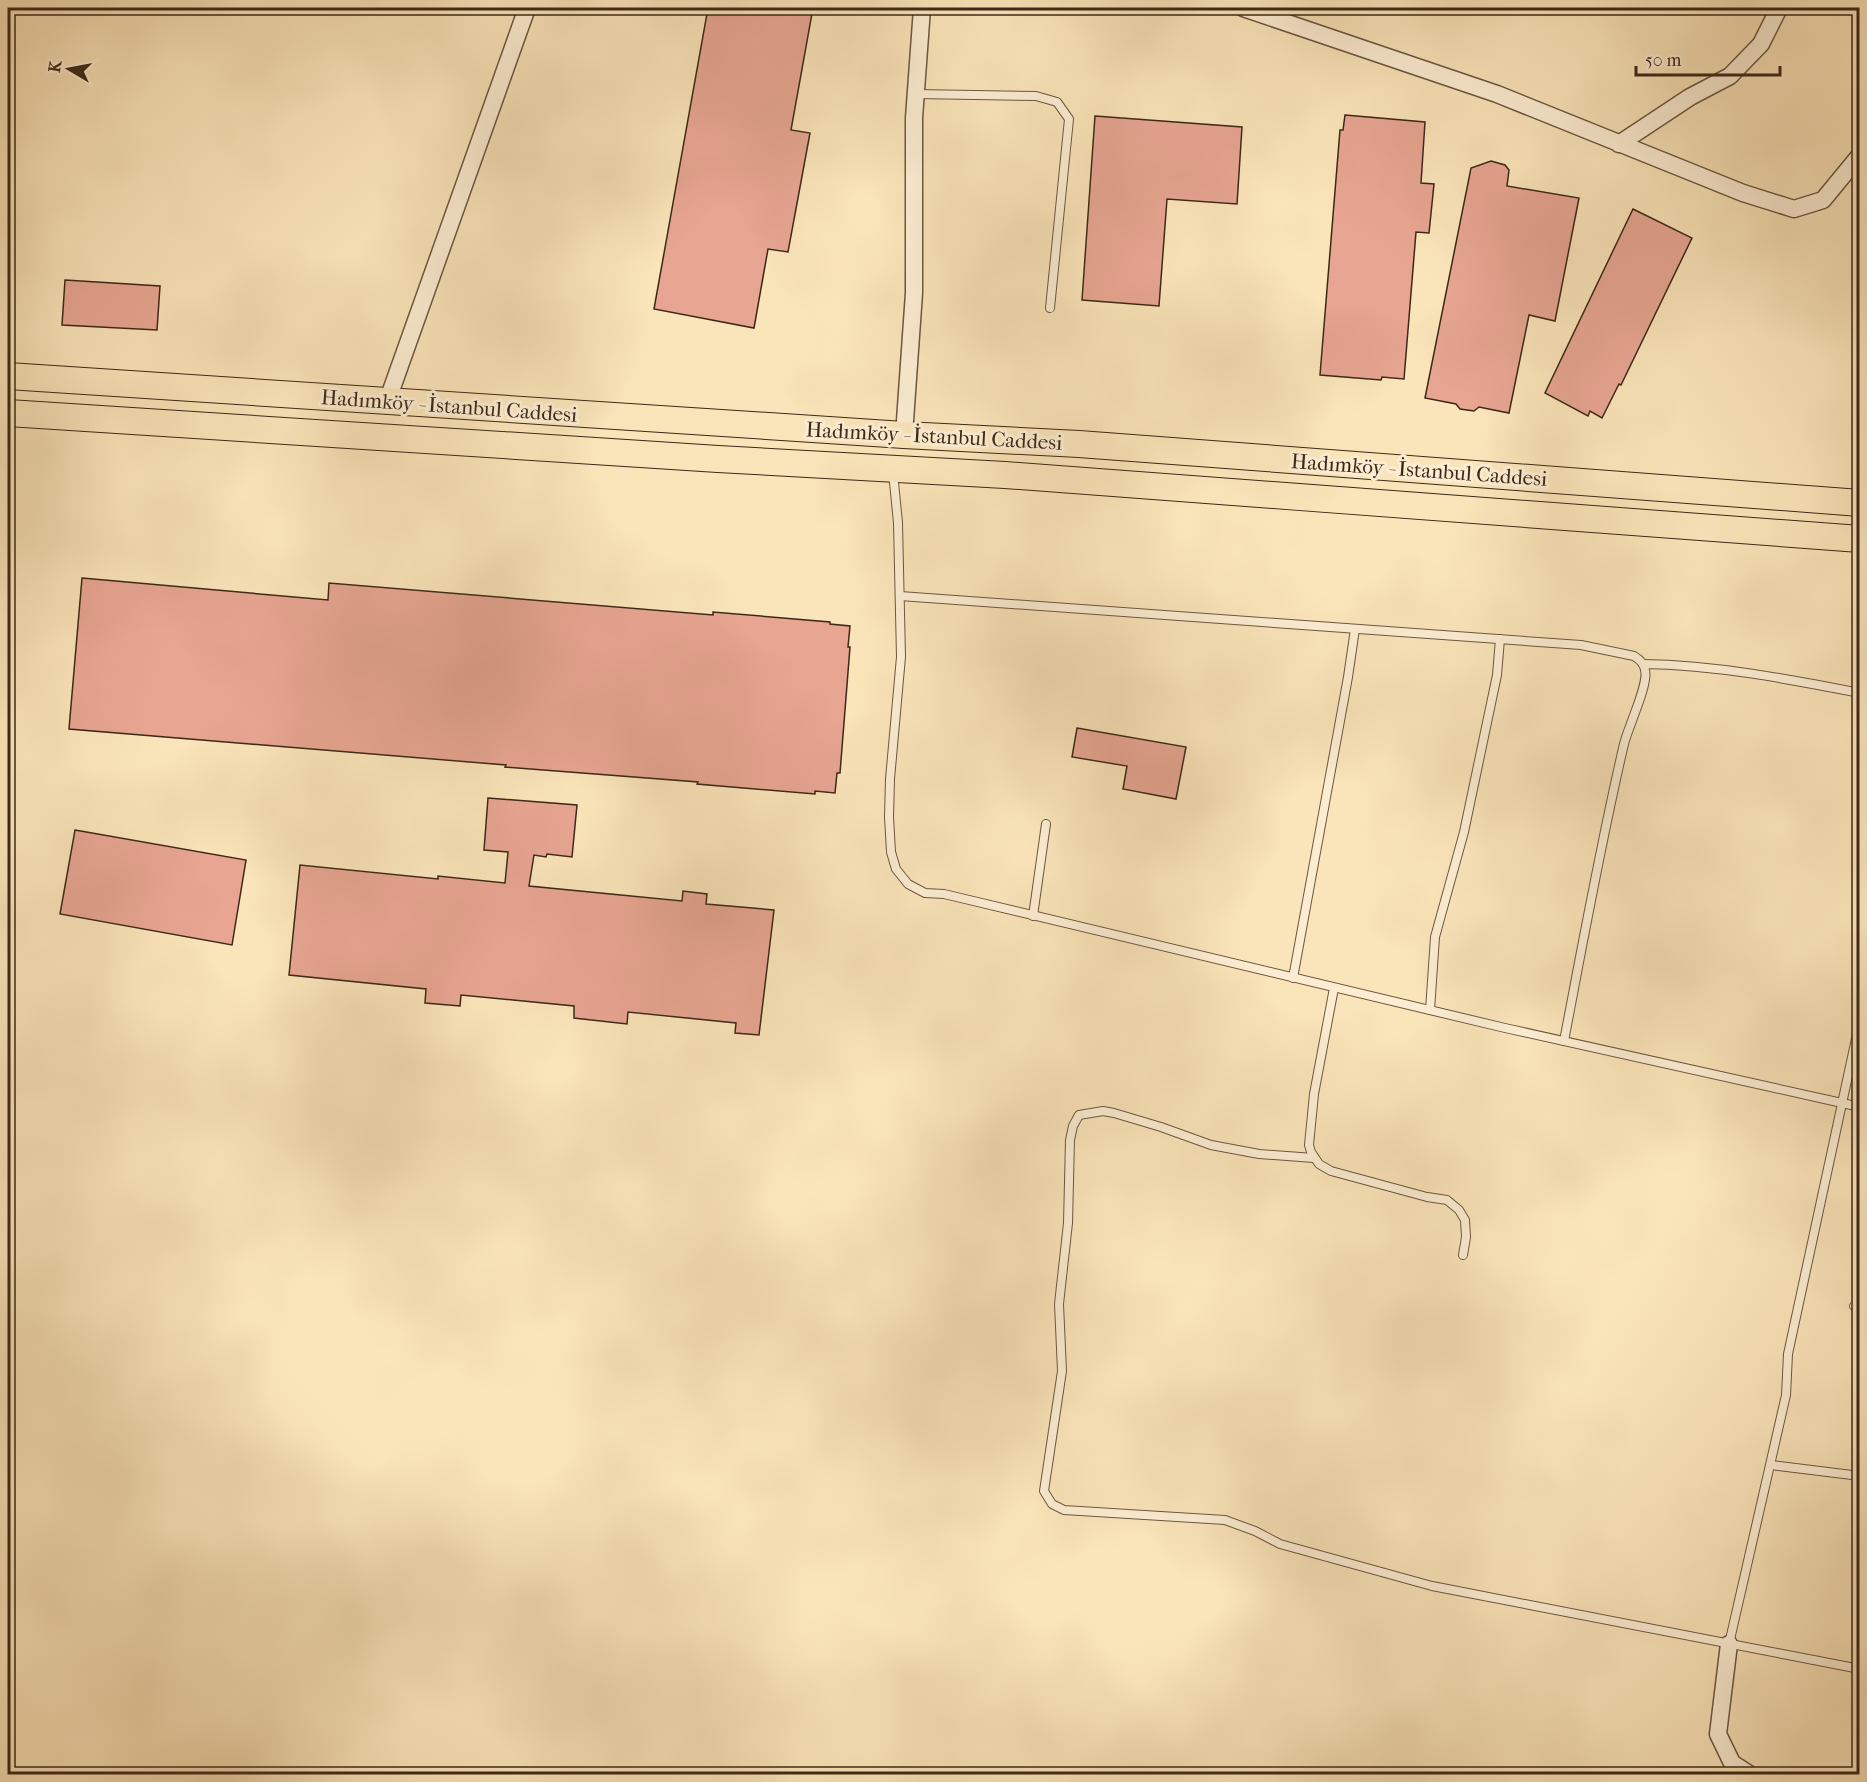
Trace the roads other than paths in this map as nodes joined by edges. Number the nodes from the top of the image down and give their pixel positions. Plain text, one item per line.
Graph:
1 (527, 8) edge
2 (922, 8) edge
3 (1243, 8) edge
4 (1779, 8) edge
5 (916, 94) junction
6 (1619, 144) junction
7 (1860, 155) edge
8 (1050, 308) dead end
9 (8, 376) edge
10 (387, 402) junction
11 (8, 414) edge
12 (904, 435) junction
13 (892, 469) junction
14 (1860, 503) edge
15 (1860, 539) edge
16 (900, 596) junction
17 (1355, 629) junction
18 (1500, 639) junction
19 (1643, 664) junction
20 (1860, 693) edge
21 (1046, 824) dead end
22 (1033, 916) junction
23 (1293, 978) junction
24 (1334, 988) junction
25 (1430, 1010) junction
26 (1860, 1020) edge
27 (1564, 1041) junction
28 (1841, 1103) junction
29 (1860, 1107) edge
30 (1314, 1158) junction
31 (1463, 1255) dead end
32 (1771, 1466) junction
33 (1860, 1476) edge
34 (1729, 1644) junction
35 (1860, 1669) edge
36 (1749, 1774) edge

1 - 10 street
2 - 5 street
3 - 6 street
4 - 6 street
5 - 8 lane
5 - 12 street
6 - 7 street
9 - 10 main road, Hadımköy - İstanbul Caddesi
10 - 12 main road, Hadımköy - İstanbul Caddesi
11 - 13 main road, Hadımköy - İstanbul Caddesi
12 - 14 main road, Hadımköy - İstanbul Caddesi
13 - 15 main road, Hadımköy - İstanbul Caddesi
13 - 16 lane
16 - 17 lane
16 - 22 lane
17 - 18 lane
17 - 23 lane
18 - 19 lane
18 - 25 lane
19 - 20 lane
19 - 27 lane
21 - 22 lane
22 - 23 lane
23 - 24 lane
24 - 25 lane
24 - 30 lane
25 - 27 lane
26 - 28 lane
27 - 28 lane
28 - 29 lane
28 - 32 lane
30 - 31 lane
30 - 34 lane
32 - 33 lane
32 - 34 lane
34 - 35 lane
34 - 36 street

